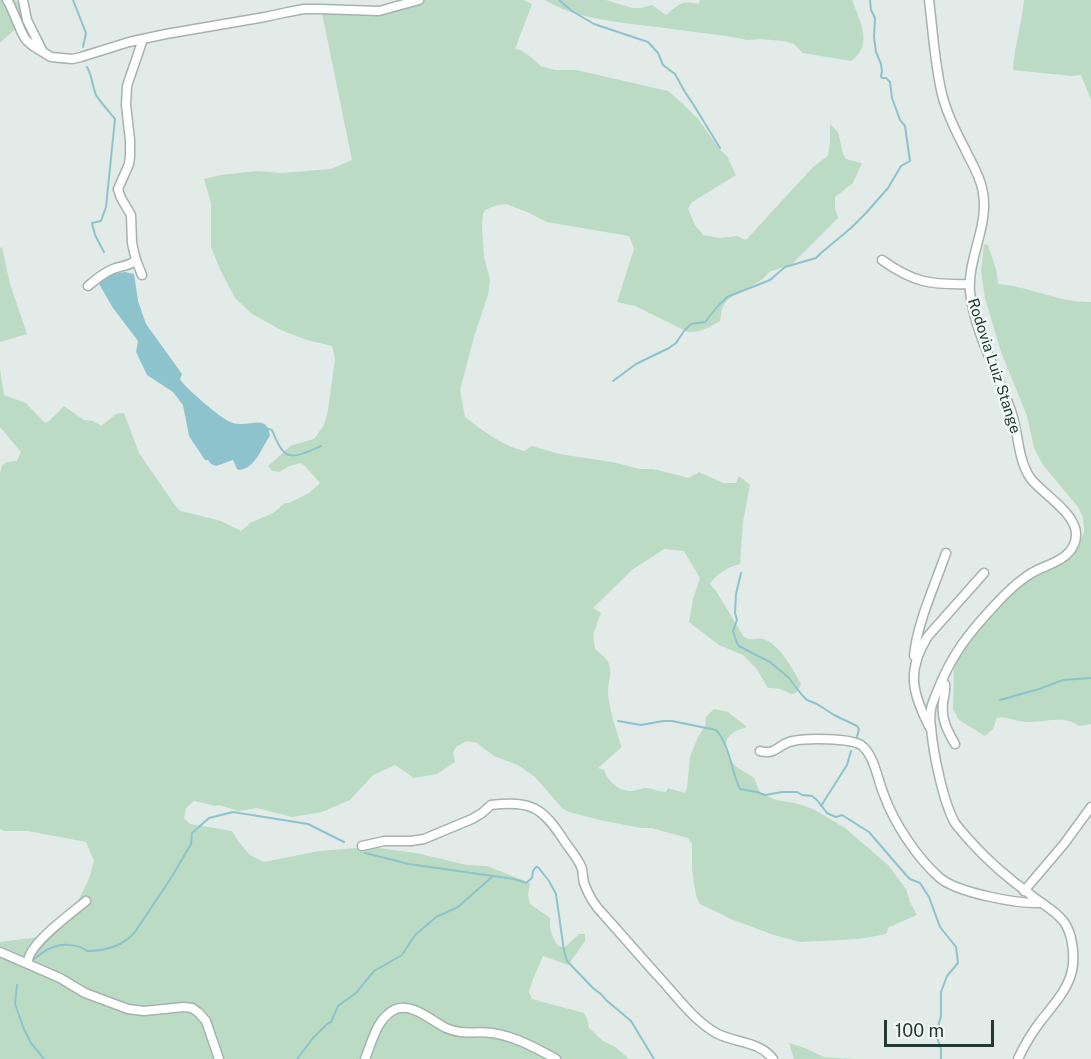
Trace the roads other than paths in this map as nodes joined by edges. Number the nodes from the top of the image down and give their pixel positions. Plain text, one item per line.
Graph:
1 (7, 0) edge
2 (23, 0) edge
3 (419, 0) edge
4 (930, 0) edge
5 (142, 39) junction
6 (43, 52) junction
7 (136, 260) junction
8 (882, 260) dead end
9 (142, 275) dead end
10 (970, 284) junction
11 (88, 286) dead end
12 (946, 554) dead end
13 (984, 573) dead end
14 (915, 662) junction
15 (941, 682) junction
16 (931, 731) junction
17 (955, 744) dead end
18 (760, 751) dead end
19 (1091, 807) edge
20 (362, 846) dead end
21 (1024, 891) junction
22 (86, 901) dead end
23 (1042, 903) junction
24 (0, 952) edge
25 (28, 964) junction
26 (219, 1059) edge
27 (365, 1059) edge
28 (556, 1059) edge
29 (773, 1059) edge
30 (1018, 1059) edge

1 - 6 street
2 - 6 street
3 - 5 street
4 - 10 street, Rodovia Luiz Stange
5 - 6 street
5 - 7 street
7 - 9 street
7 - 11 street
8 - 10 street
10 - 15 street, Rodovia Luiz Stange
12 - 14 street
13 - 14 street
14 - 16 street
15 - 16 street, Rodovia Luiz Stange
15 - 17 street
16 - 21 street, Rodovia Luiz Stange
18 - 23 street
19 - 21 street
20 - 29 street
21 - 23 street, Rodovia Luiz Stange
22 - 25 street
23 - 30 street, Rodovia Luiz Stange
24 - 25 street
25 - 26 street
27 - 28 street

